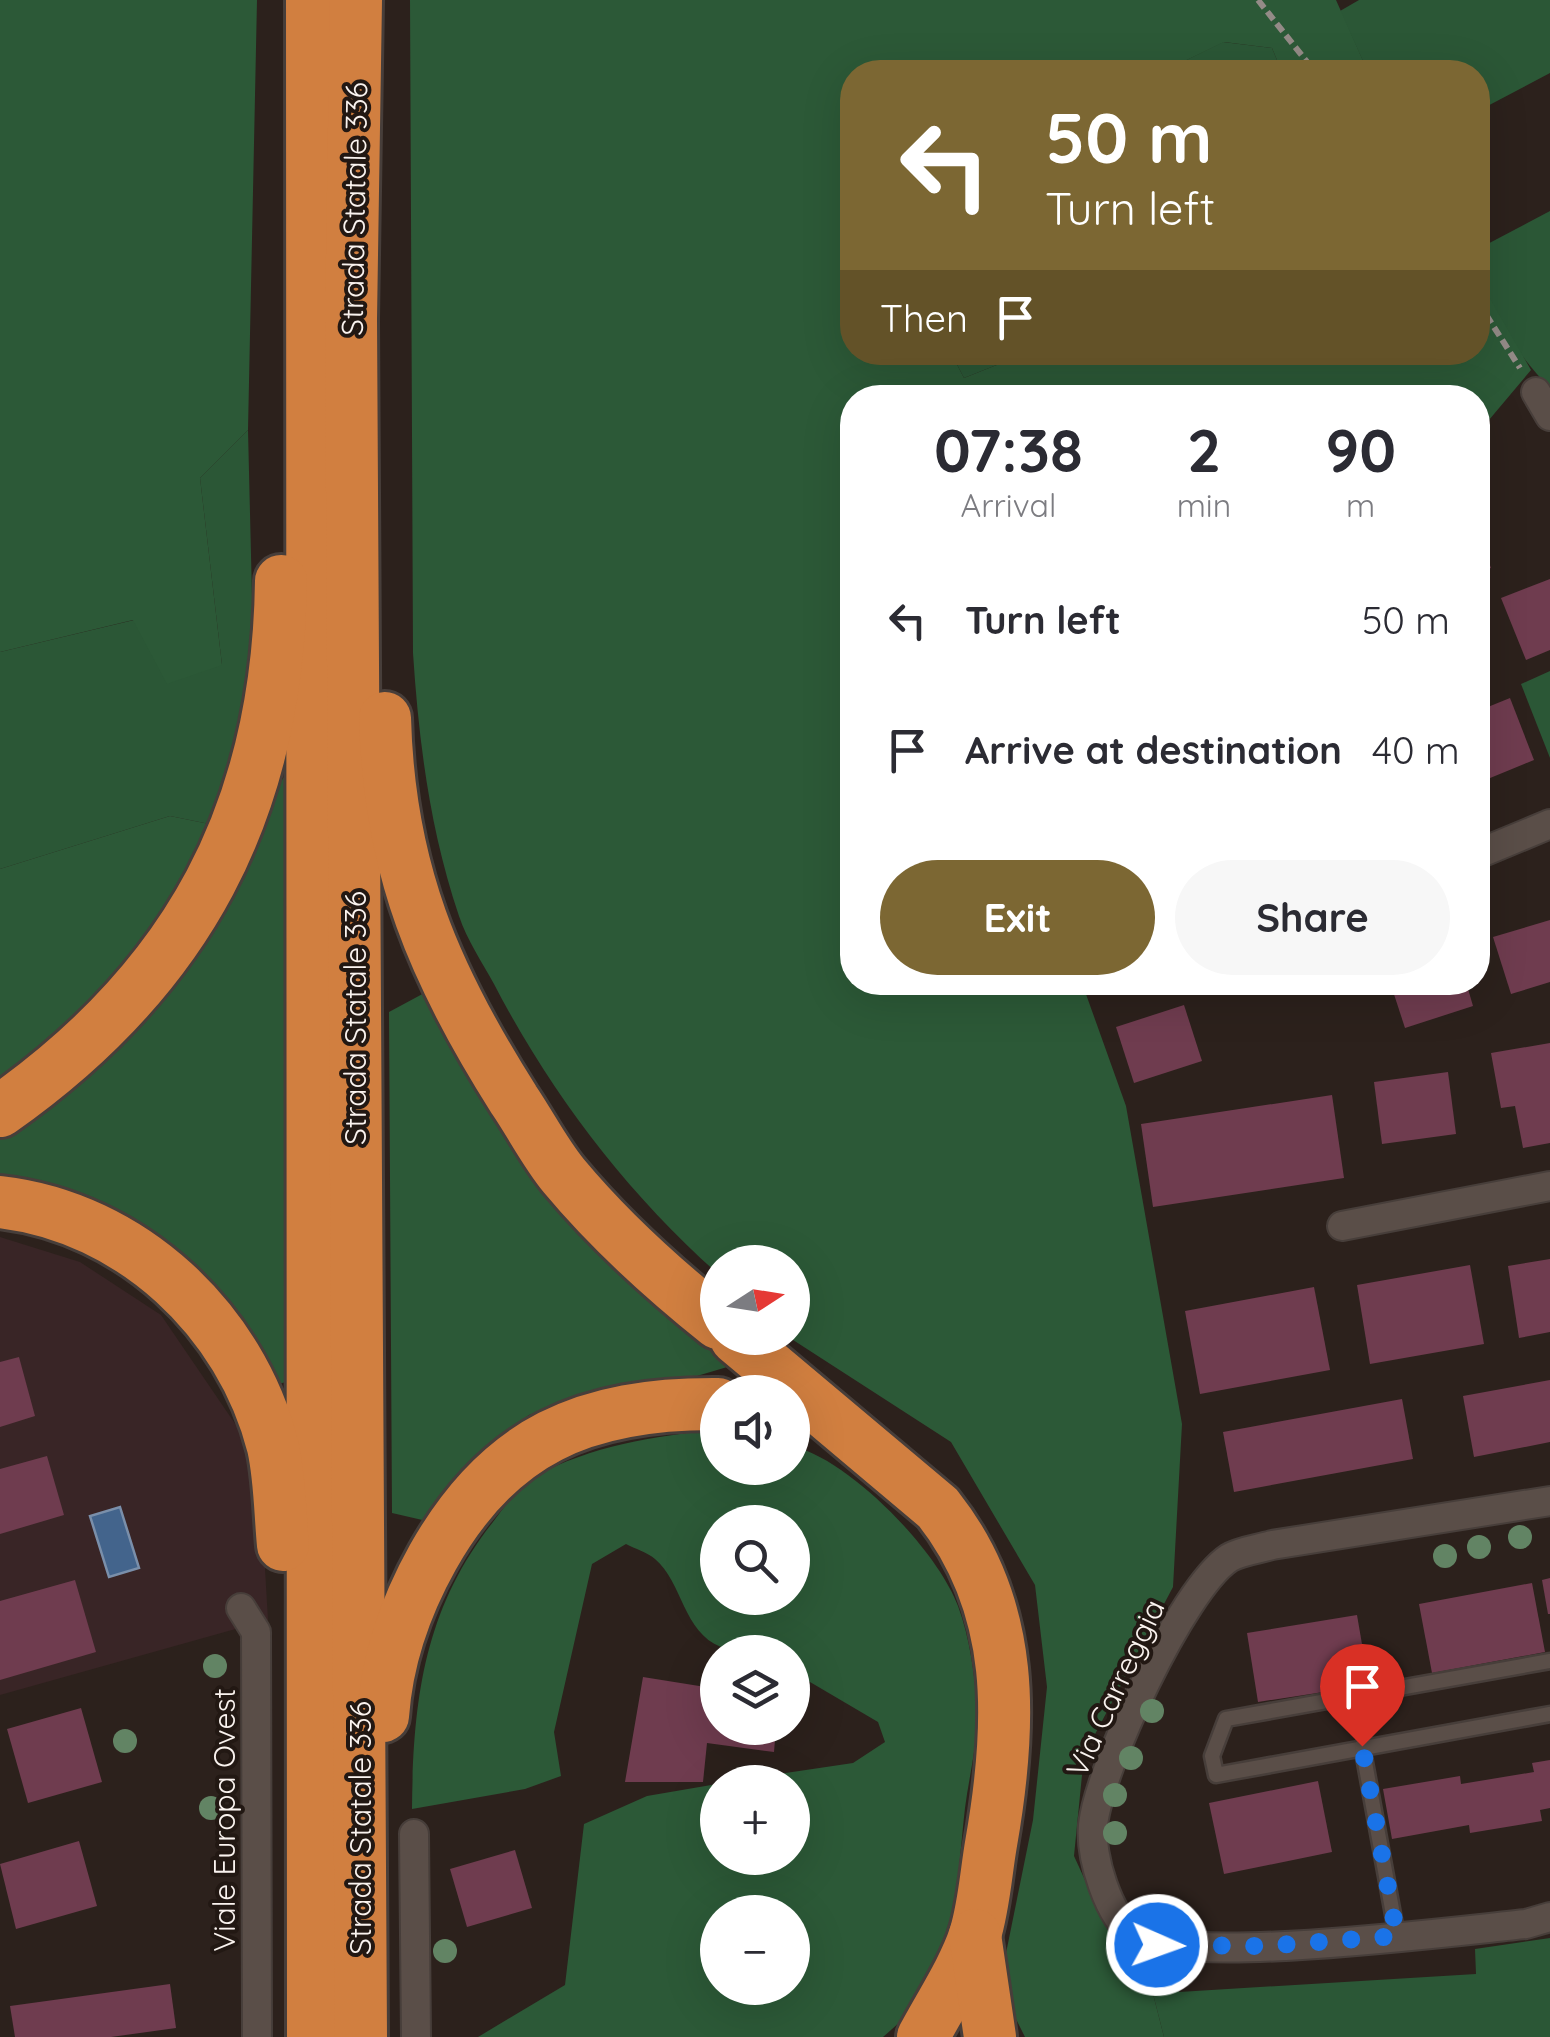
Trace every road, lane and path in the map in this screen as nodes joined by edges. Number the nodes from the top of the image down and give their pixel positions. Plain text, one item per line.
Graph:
1 (312, 0) edge
2 (356, 0) edge
3 (1258, 0) edge
4 (1306, 60) edge
5 (334, 123) junction
6 (1490, 321) edge
7 (1543, 404) edge
8 (1550, 824) edge
9 (1490, 849) edge
10 (0, 1111) edge
11 (1550, 1186) edge
12 (0, 1202) edge
13 (1342, 1226) dead end
14 (700, 1308) edge
15 (757, 1355) edge
16 (700, 1405) edge
17 (810, 1424) edge
18 (851, 1438) junction
19 (1550, 1501) edge
20 (241, 1608) dead end
21 (1550, 1661) edge
22 (1550, 1714) edge
23 (1362, 1746) junction
24 (414, 1834) dead end
25 (1550, 1917) edge
26 (975, 1935) junction
27 (1397, 1936) junction
28 (257, 2037) edge
29 (312, 2037) edge
30 (362, 2037) edge
31 (416, 2037) edge
32 (922, 2037) edge
33 (990, 2037) edge

1 - 5 highway, Strada Statale 336
2 - 5 highway, Strada Statale 336
3 - 4 path
5 - 10 highway
5 - 14 highway
5 - 29 highway, Strada Statale 336
5 - 30 highway, Strada Statale 336
6 - 7 path
8 - 9 street
11 - 13 street
12 - 29 highway
15 - 18 highway
16 - 30 highway
17 - 18 highway
18 - 26 highway
19 - 27 street, Via Carreggia
20 - 28 street, Viale Europa Ovest
21 - 23 lane
22 - 23 lane
23 - 27 lane
24 - 31 street
25 - 27 street, Via Carreggia
26 - 32 highway
26 - 33 highway

